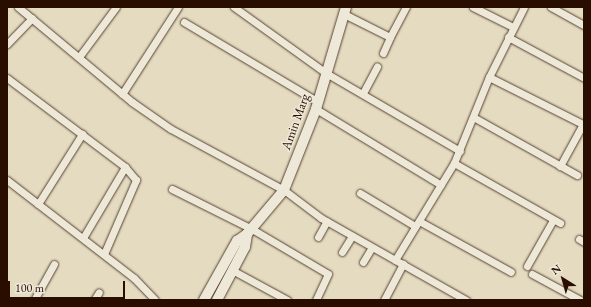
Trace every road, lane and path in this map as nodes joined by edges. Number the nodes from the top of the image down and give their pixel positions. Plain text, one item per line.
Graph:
1 (19, 7) edge
2 (116, 7) edge
3 (178, 7) edge
4 (234, 7) edge
5 (406, 7) edge
6 (474, 7) edge
7 (524, 7) edge
8 (551, 7) edge
9 (345, 9) edge
10 (32, 18) junction
11 (184, 22) dead end
12 (584, 25) edge
13 (513, 27) junction
14 (390, 37) junction
15 (508, 37) junction
16 (7, 44) edge
17 (383, 53) dead end
18 (79, 57) junction
19 (377, 67) dead end
20 (326, 73) junction
21 (490, 77) junction
22 (7, 78) edge
23 (584, 78) edge
24 (363, 93) junction
25 (122, 94) junction
26 (317, 106) junction
27 (475, 118) junction
28 (82, 134) junction
29 (460, 151) junction
30 (454, 163) junction
31 (560, 166) junction
32 (125, 167) junction
33 (577, 175) dead end
34 (7, 180) edge
35 (441, 185) junction
36 (172, 189) dead end
37 (284, 190) junction
38 (360, 193) dead end
39 (38, 204) junction
40 (553, 220) junction
41 (326, 223) junction
42 (417, 224) junction
43 (560, 224) dead end
44 (249, 232) junction
45 (352, 236) junction
46 (318, 237) dead end
47 (83, 238) junction
48 (371, 248) junction
49 (342, 252) dead end
50 (104, 254) junction
51 (395, 260) junction
52 (363, 262) dead end
53 (54, 264) dead end
54 (403, 264) junction
55 (527, 266) dead end
56 (232, 270) junction
57 (511, 272) dead end
58 (532, 274) dead end
59 (99, 292) dead end
60 (34, 300) edge
61 (94, 300) edge
62 (155, 300) edge
63 (204, 300) edge
64 (217, 300) edge
65 (287, 300) edge
66 (316, 300) edge
67 (384, 300) edge
68 (466, 300) edge
69 (580, 300) edge

1 - 10 street
2 - 18 street
3 - 25 street
4 - 20 street
5 - 14 street
6 - 13 street
7 - 13 street
8 - 12 street
9 - 14 street
9 - 20 main road, Amin Marg
10 - 16 street
10 - 18 street
11 - 26 street
13 - 15 street
14 - 17 street
15 - 21 street
15 - 23 street
18 - 25 street
19 - 24 street
20 - 24 street
20 - 26 main road, Amin Marg
21 - 27 street
21 - 31 street
22 - 28 street
24 - 29 street
25 - 37 street
26 - 35 street
26 - 37 main road, Amin Marg
27 - 29 street
27 - 31 street
28 - 32 street
28 - 39 street
29 - 30 street
30 - 35 street
30 - 40 street
31 - 33 street
32 - 47 street
32 - 50 street
34 - 39 street
35 - 42 street
36 - 44 street
37 - 41 street
37 - 44 main road, Amin Marg
38 - 42 street
39 - 47 street
40 - 43 street
40 - 55 street
41 - 45 street
41 - 46 street
42 - 51 street
42 - 57 street
44 - 56 main road, Amin Marg
44 - 63 main road, Amin Marg
44 - 66 street
45 - 48 street
45 - 49 street
47 - 50 street
48 - 51 street
48 - 52 street
50 - 62 street
51 - 54 street
53 - 60 street
54 - 67 street
54 - 68 street
56 - 64 main road, Amin Marg
56 - 65 street
58 - 69 street
59 - 61 street

